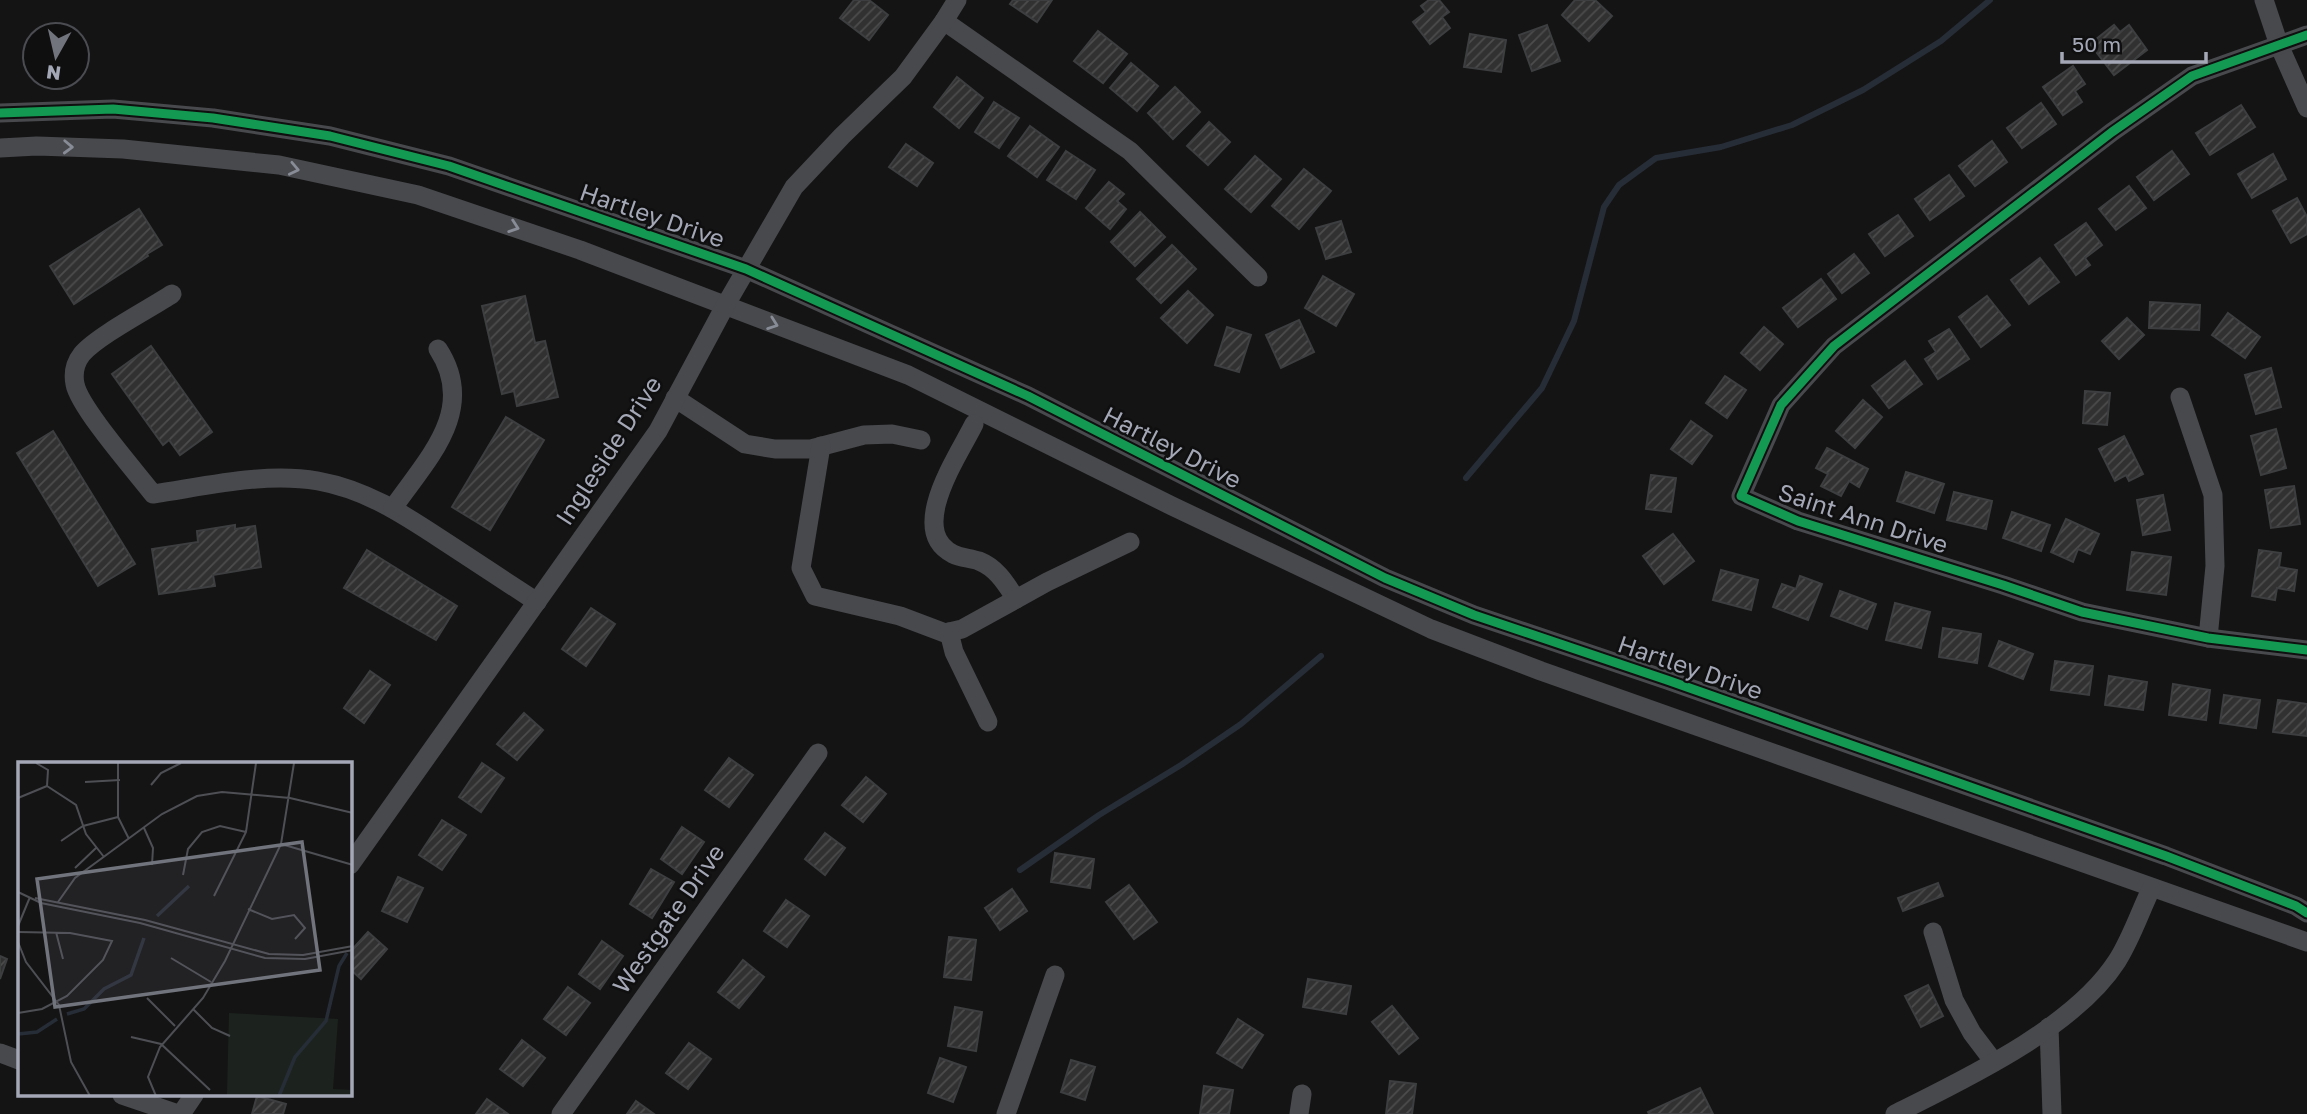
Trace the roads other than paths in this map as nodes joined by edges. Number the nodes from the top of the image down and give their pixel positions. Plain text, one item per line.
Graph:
1 (957, 0) edge
2 (2264, 0) edge
3 (944, 22) junction
4 (2307, 35) edge
5 (2279, 45) junction
6 (2307, 108) edge
7 (0, 113) edge
8 (0, 148) edge
9 (746, 269) junction
10 (1258, 277) dead end
11 (172, 294) dead end
12 (725, 306) junction
13 (438, 349) dead end
14 (2180, 397) dead end
15 (675, 398) junction
16 (974, 424) dead end
17 (920, 440) dead end
18 (821, 446) junction
19 (393, 508) junction
20 (1130, 542) dead end
21 (1016, 599) junction
22 (537, 602) junction
23 (949, 632) junction
24 (2208, 638) junction
25 (2307, 650) edge
26 (988, 722) dead end
27 (818, 753) dead end
28 (352, 861) edge
29 (2151, 889) junction
30 (2307, 913) edge
31 (1933, 932) dead end
32 (2307, 942) edge
33 (1055, 975) dead end
34 (2049, 1027) junction
35 (0, 1053) edge
36 (18, 1060) edge
37 (1994, 1062) junction
38 (1301, 1094) dead end
39 (125, 1096) edge
40 (193, 1096) edge
41 (179, 1114) edge
42 (561, 1114) edge
43 (1006, 1114) edge
44 (1299, 1114) edge
45 (1895, 1114) edge
46 (2052, 1114) edge

1 - 3 street, Ingleside Drive
2 - 5 street
3 - 9 street, Ingleside Drive
3 - 10 street
4 - 5 street
5 - 6 street
5 - 24 street, Saint Ann Drive
7 - 9 street, Hartley Drive
8 -> 12 street, Hartley Drive
9 - 12 street, Ingleside Drive
9 - 30 street, Hartley Drive
11 - 19 street
12 - 15 street, Ingleside Drive
12 -> 29 street, Hartley Drive
13 - 19 street
14 - 24 street
15 - 18 street
15 - 22 street, Ingleside Drive
16 - 21 street
17 - 18 street
18 - 23 street
19 - 22 street
20 - 21 street
21 - 23 street
22 - 28 street, Ingleside Drive
23 - 26 street
24 - 25 street, Saint Ann Drive
27 - 42 street, Westgate Drive
29 - 32 street, Hartley Drive
29 - 34 street
31 - 37 street
33 - 43 street
34 - 37 street
34 - 46 street
35 - 36 street
37 - 45 street
38 - 44 street
39 - 41 street
40 - 41 street

